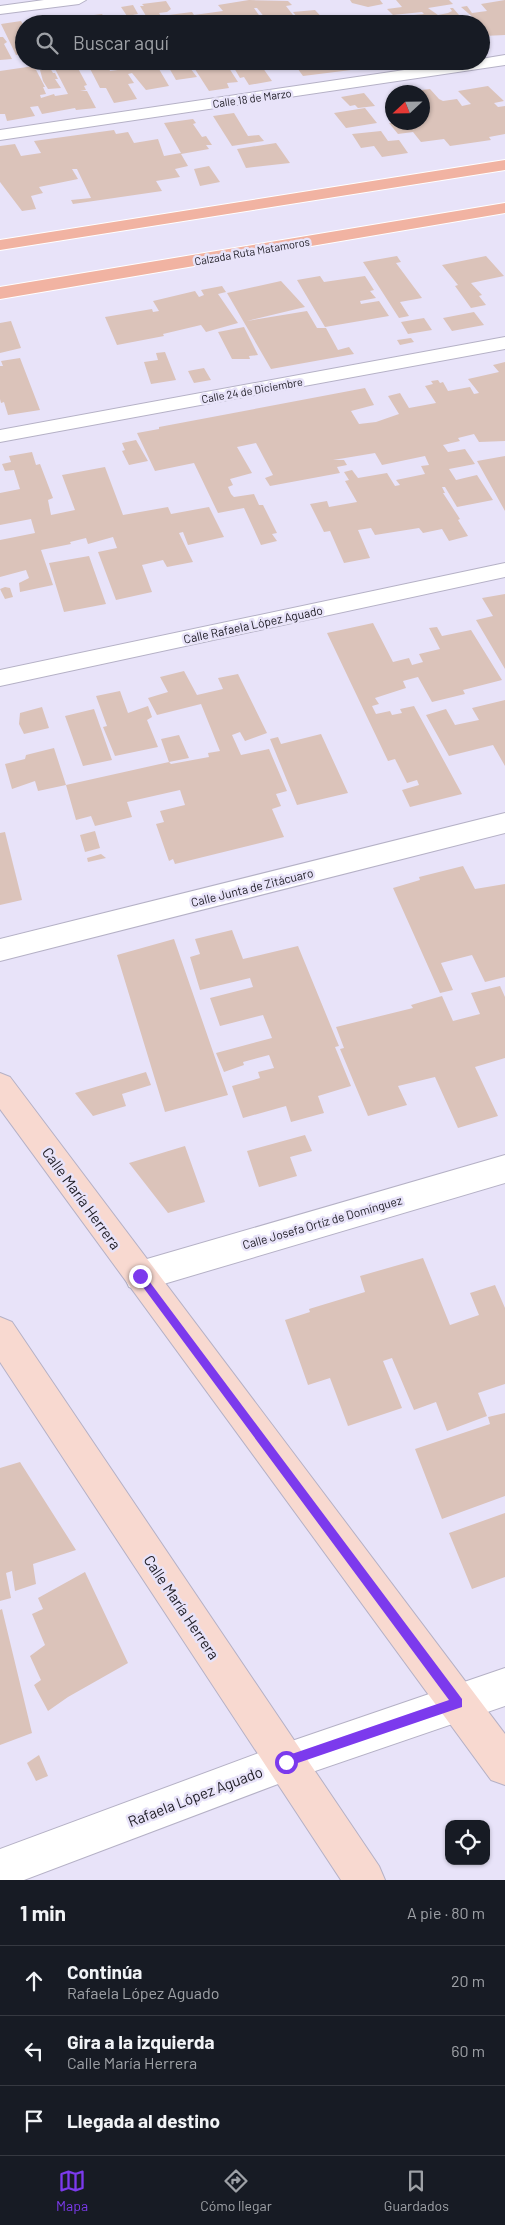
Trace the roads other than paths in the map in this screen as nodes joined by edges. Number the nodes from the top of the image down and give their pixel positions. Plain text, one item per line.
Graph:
1 (79, 0) edge
2 (0, 10) edge
3 (505, 60) edge
4 (490, 62) edge
5 (438, 70) edge
6 (0, 135) edge
7 (505, 165) edge
8 (505, 208) edge
9 (0, 245) edge
10 (0, 293) edge
11 (505, 343) edge
12 (0, 436) edge
13 (505, 570) edge
14 (0, 678) edge
15 (505, 823) edge
16 (0, 950) edge
17 (0, 1086) edge
18 (505, 1169) edge
19 (140, 1276) junction
20 (0, 1334) edge
21 (505, 1687) edge
22 (458, 1703) junction
23 (286, 1762) junction
24 (505, 1766) edge
25 (0, 1869) edge
26 (365, 1880) edge

1 - 2 street
3 - 4 street, Calle 18 de Marzo
5 - 6 street, Calle 18 de Marzo
7 - 9 main road
8 - 10 main road, Calzada Ruta Matamoros
11 - 12 street, Calle 24 de Diciembre
13 - 14 street, Calle Rafaela López Aguado
15 - 16 street, Calle Junta de Zitácuaro
17 - 19 main road, Calle María Herrera
18 - 19 street, Calle Josefa Ortíz de Domínguez
19 - 22 main road, Calle María Herrera
20 - 23 main road, Calle María Herrera
21 - 22 street, Rafaela López Aguado
22 - 23 street, Rafaela López Aguado
22 - 24 main road, Calle María Herrera
23 - 25 street, Rafaela López Aguado
23 - 26 main road, Calle María Herrera

